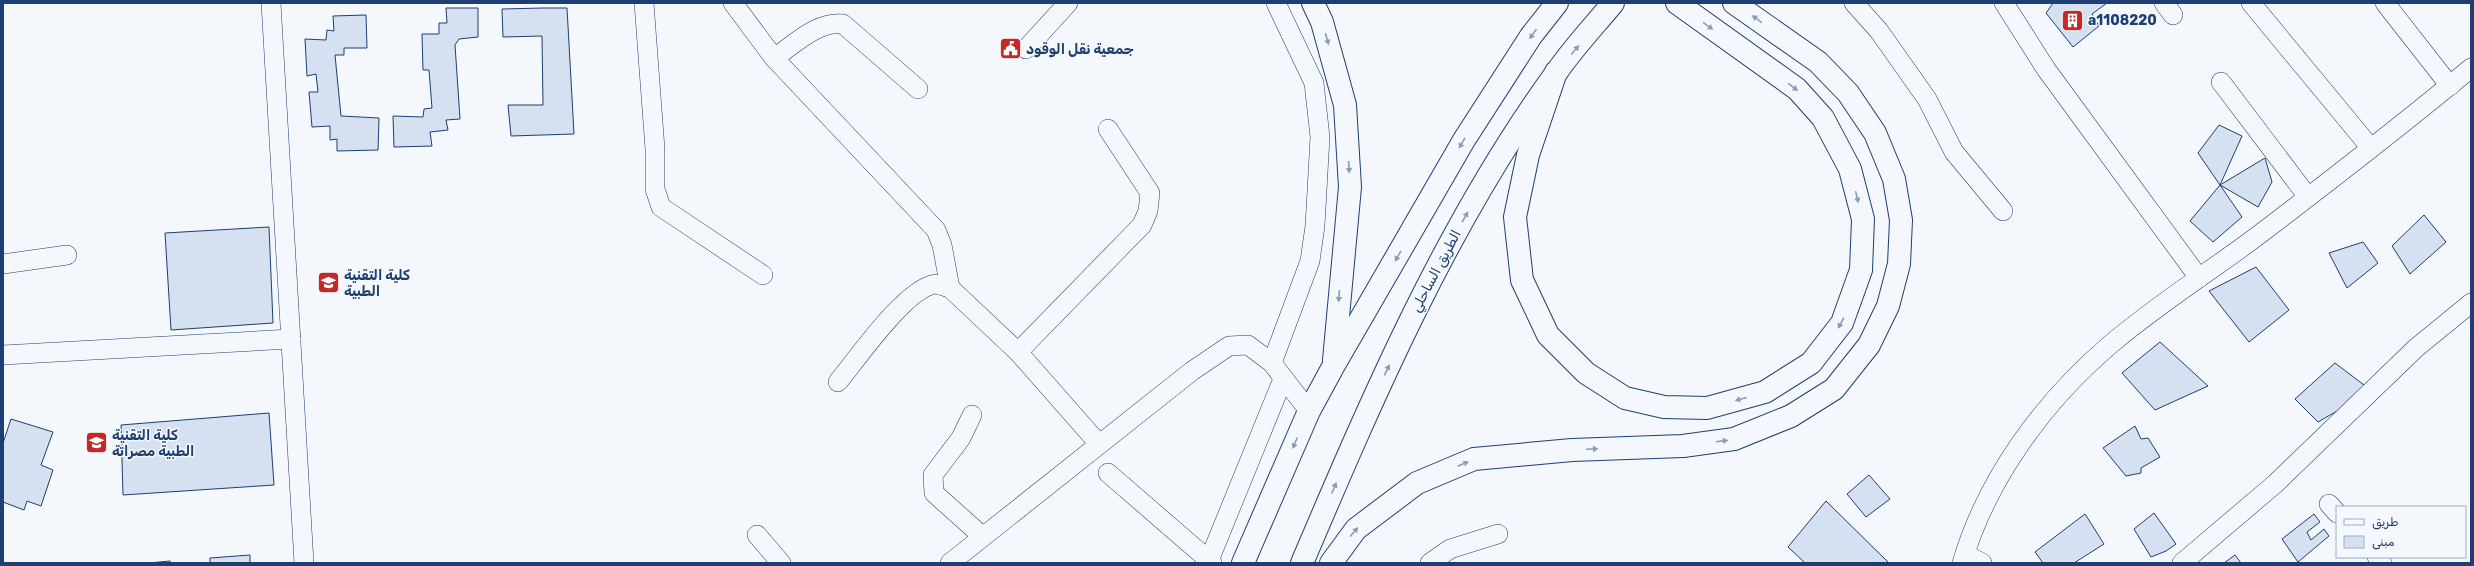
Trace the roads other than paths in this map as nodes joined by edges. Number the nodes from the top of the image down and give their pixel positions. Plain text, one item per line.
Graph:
1 (271, 3) edge
2 (644, 3) edge
3 (733, 3) edge
4 (1068, 3) edge
5 (1276, 3) edge
6 (1313, 3) edge
7 (1557, 3) edge
8 (1613, 3) edge
9 (1677, 3) edge
10 (1734, 3) edge
11 (1854, 3) edge
12 (2004, 3) edge
13 (2251, 3) edge
14 (2385, 3) edge
15 (1026, 49) dead end
16 (774, 58) junction
17 (2471, 68) edge
18 (1556, 72) junction
19 (2221, 82) dead end
20 (2450, 86) junction
21 (918, 89) dead end
22 (1108, 129) dead end
23 (2370, 147) junction
24 (2308, 197) junction
25 (2003, 211) dead end
26 (67, 256) dead end
27 (3, 264) edge
28 (762, 275) dead end
29 (2199, 278) junction
30 (950, 288) junction
31 (2471, 303) edge
32 (291, 339) junction
33 (1018, 352) junction
34 (3, 356) edge
35 (1272, 363) junction
36 (1334, 365) junction
37 (1283, 379) junction
38 (838, 382) dead end
39 (1309, 411) junction
40 (972, 415) dead end
41 (1099, 444) junction
42 (1108, 473) dead end
43 (1498, 534) dead end
44 (757, 535) dead end
45 (982, 536) junction
46 (1963, 558) edge
47 (1210, 562) edge
48 (304, 563) edge
49 (781, 563) edge
50 (950, 563) edge
51 (1244, 563) edge
52 (1302, 563) edge
53 (1331, 563) edge
54 (1430, 563) edge
55 (1982, 563) edge
56 (2182, 563) edge

1 - 32 street
2 - 28 street
3 - 16 street
4 - 15 street
5 - 35 street
6 -> 36 highway
7 -> 36 highway
18 -> 8 highway, الطريق الساحلي
9 -> 18 highway
53 -> 10 highway
11 - 25 street
12 - 29 street
13 - 23 street
14 - 20 street
16 - 21 street
16 - 30 street
17 - 20 street
52 -> 18 highway, الطريق الساحلي
19 - 24 street
20 - 23 street
22 - 33 street
23 - 24 street
24 - 29 street
26 - 27 street
29 - 46 street
30 - 33 street
30 - 38 street
31 - 56 street
32 - 34 street
32 - 48 street
33 - 41 street
35 - 37 street
35 - 41 street
36 - 39 highway
37 - 39 street
37 - 47 street
39 -> 51 highway
40 - 45 street
41 - 45 street
42 - 47 street
43 - 54 street
44 - 49 street
45 - 50 street
46 - 55 street

